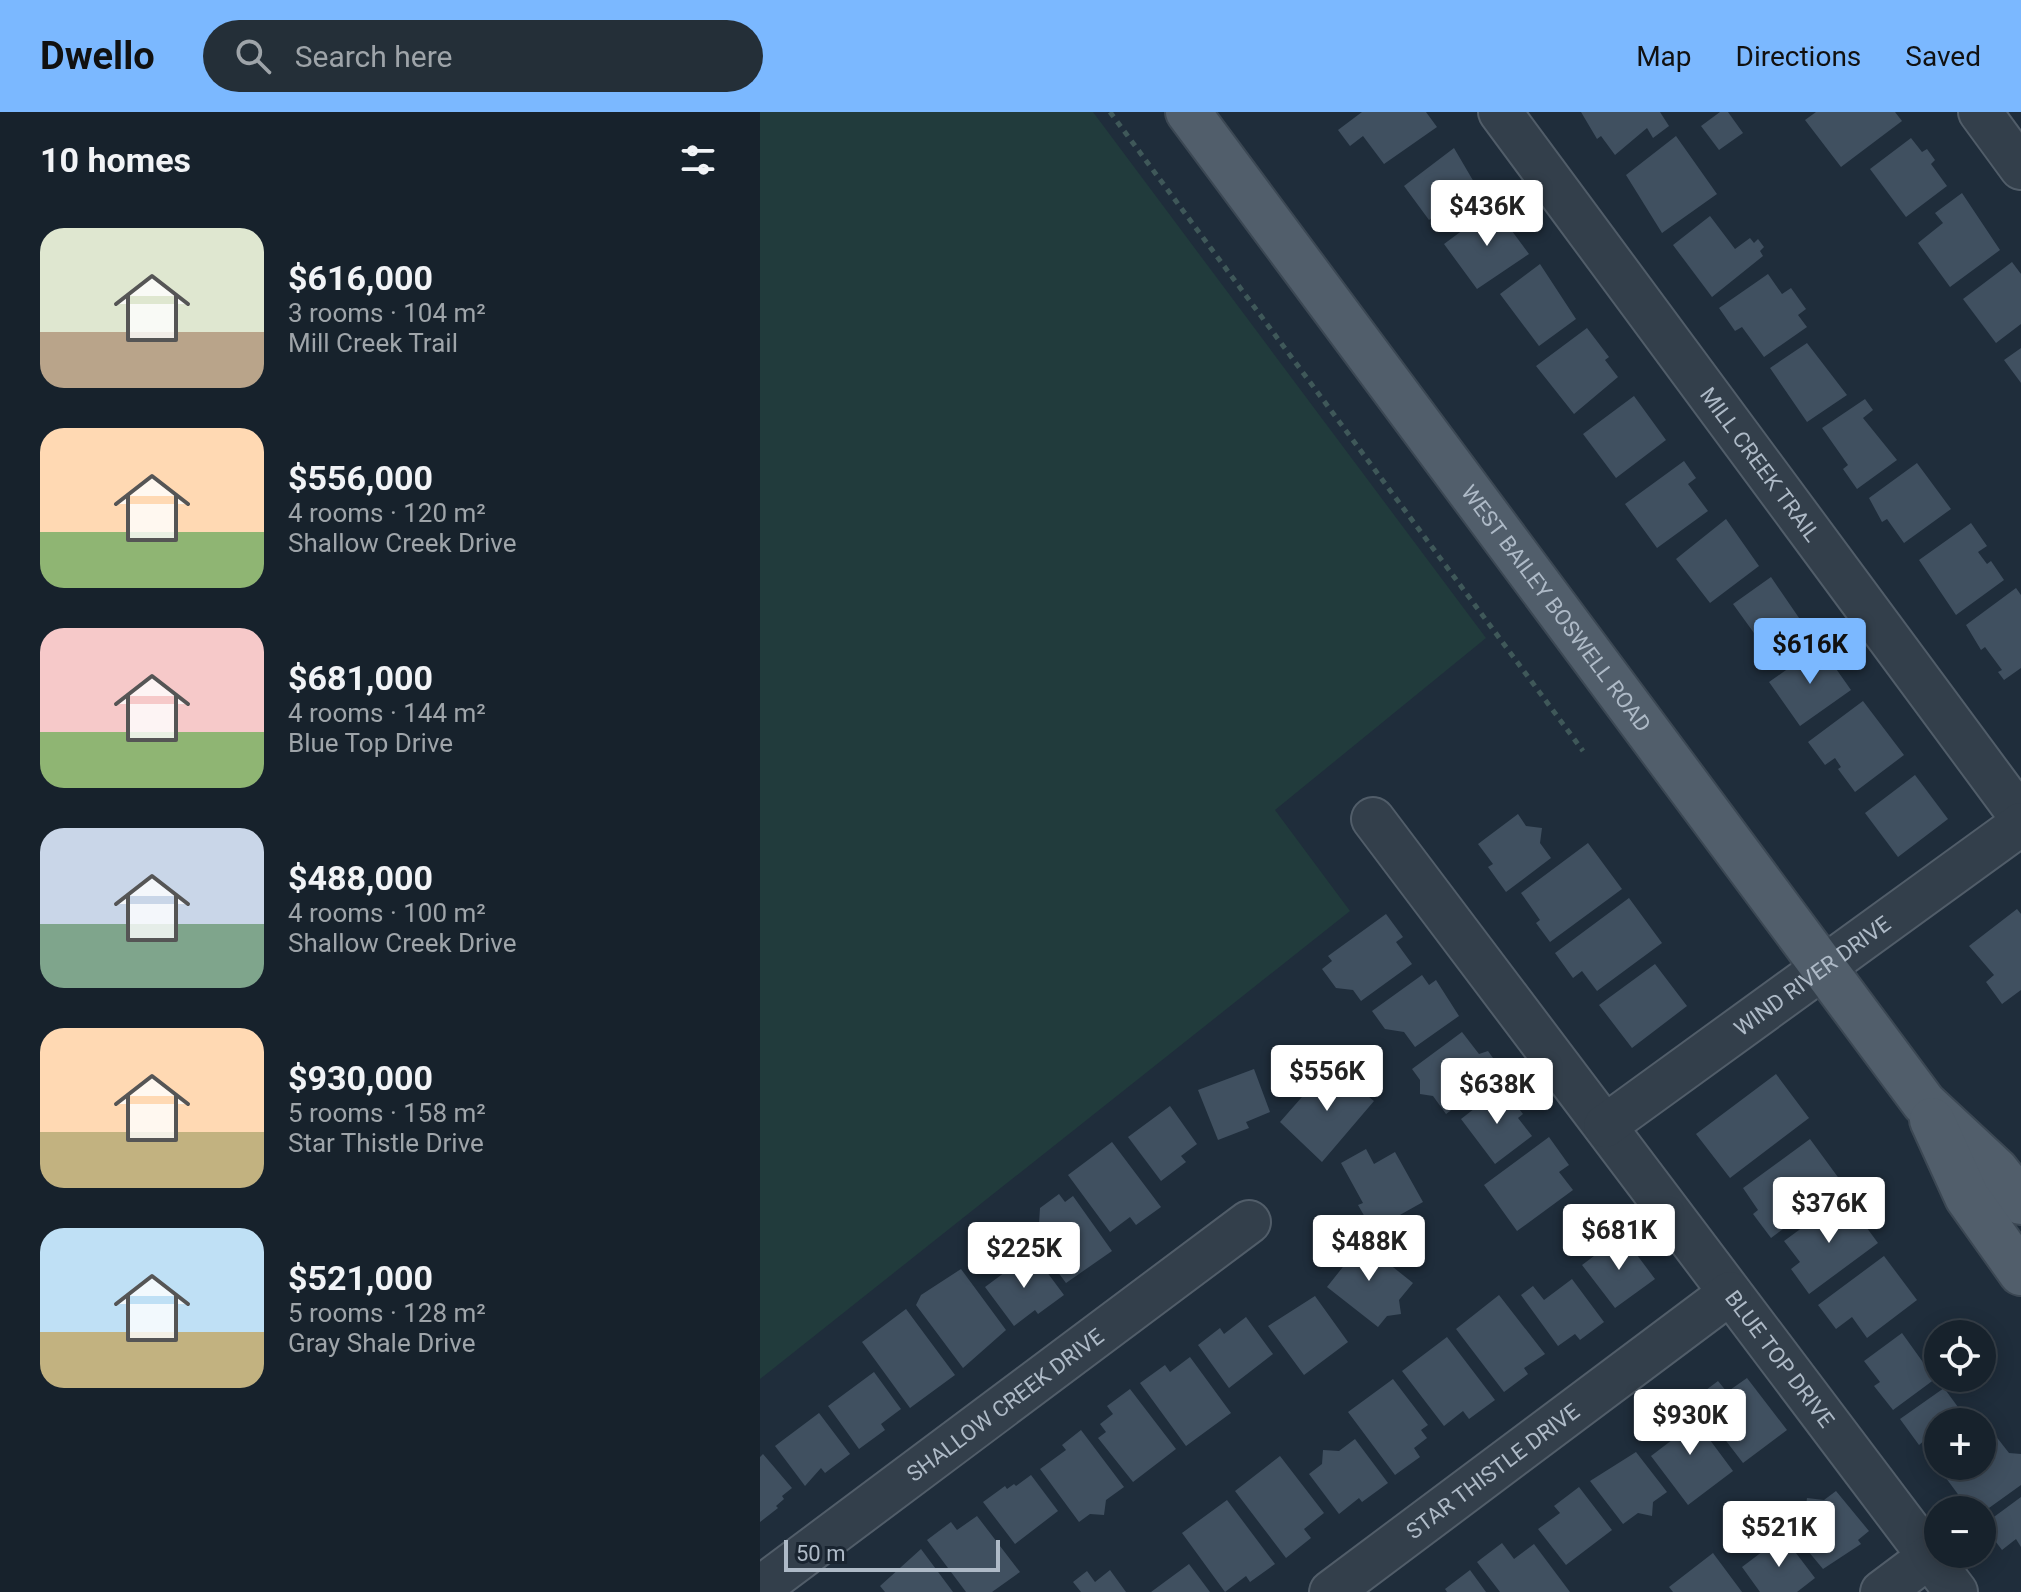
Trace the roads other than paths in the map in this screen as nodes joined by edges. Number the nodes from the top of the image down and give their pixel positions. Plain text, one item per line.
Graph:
1 (1188, 112) edge
2 (1500, 112) edge
3 (1980, 112) edge
4 (2021, 168) edge
5 (2021, 817) edge
6 (1373, 819) dead end
7 (2021, 824) edge
8 (1823, 966) junction
9 (1924, 1103) junction
10 (1605, 1126) junction
11 (2021, 1202) edge
12 (1249, 1222) dead end
13 (2021, 1273) edge
14 (1730, 1293) junction
15 (1924, 1548) edge
16 (1924, 1560) edge
17 (1939, 1568) edge
18 (760, 1588) edge
19 (1331, 1592) edge
20 (1882, 1592) edge
21 (1956, 1592) edge

1 - 8 main road, WEST BAILEY BOSWELL ROAD
2 - 5 street, MILL CREEK TRAIL
3 - 4 street
6 - 10 street, BLUE TOP DRIVE
7 - 8 street, WIND RIVER DRIVE
8 - 9 main road, WEST BAILEY BOSWELL ROAD
8 - 10 street, WIND RIVER DRIVE
9 - 11 main road, WEST BAILEY BOSWELL ROAD
9 - 13 main road, WEST BAILEY BOSWELL ROAD
10 - 14 street, BLUE TOP DRIVE
12 - 18 street, SHALLOW CREEK DRIVE
14 - 15 street, BLUE TOP DRIVE
14 - 19 street, STAR THISTLE DRIVE
16 - 20 street
17 - 21 street, BLUE TOP DRIVE

